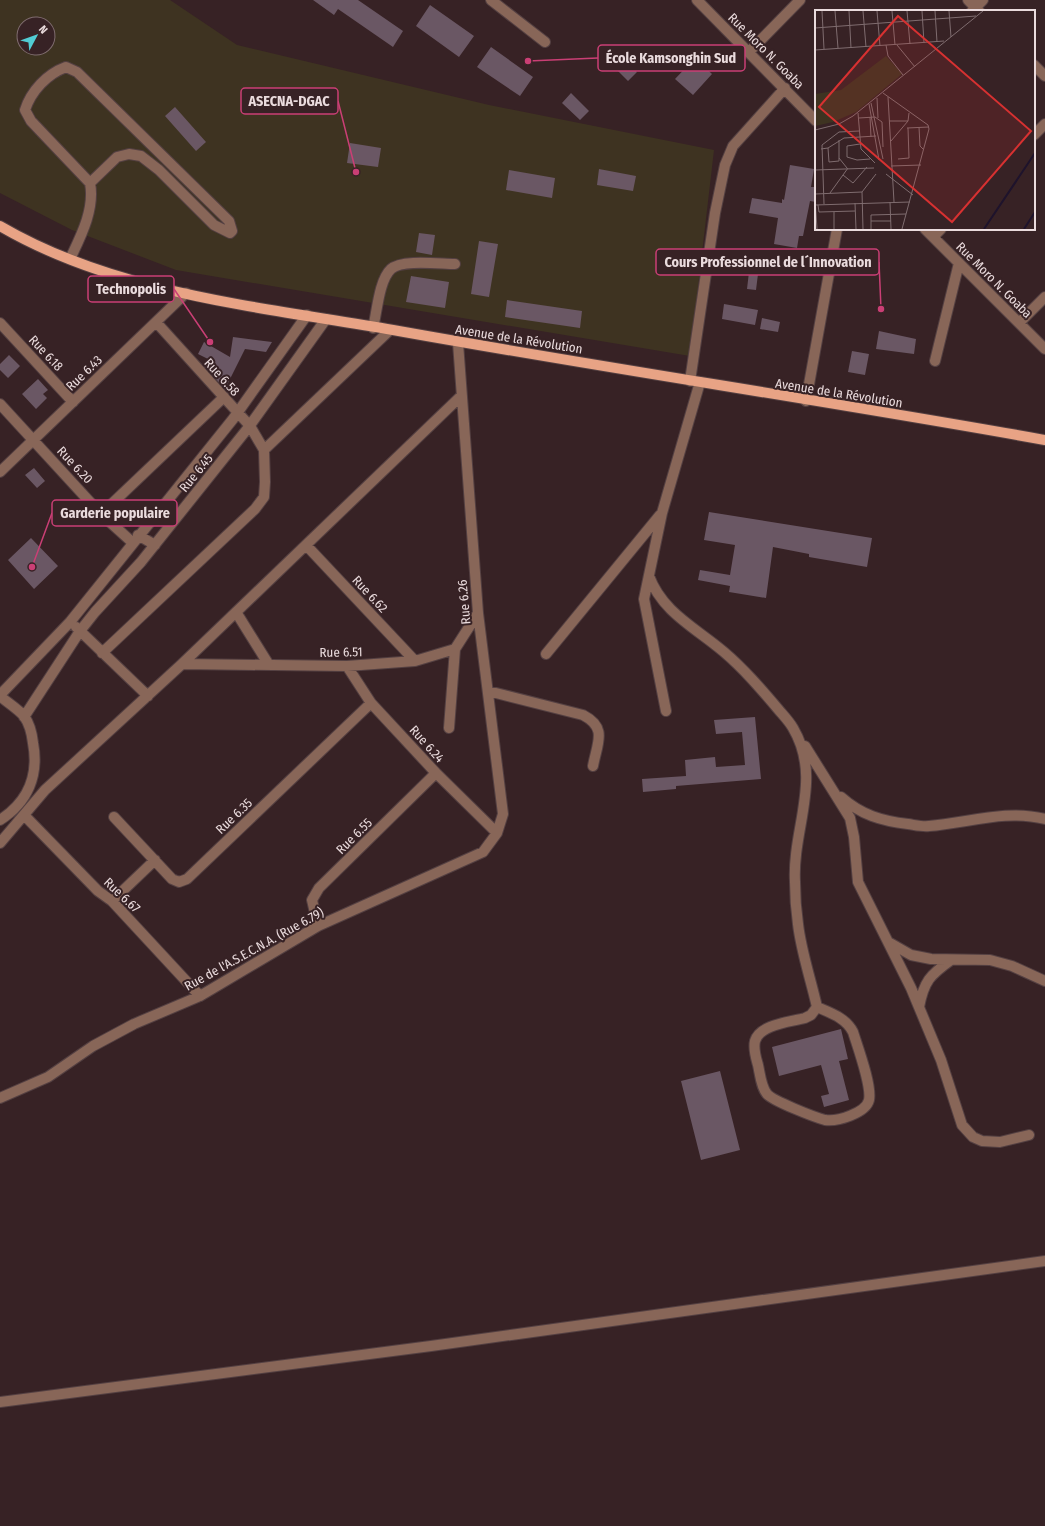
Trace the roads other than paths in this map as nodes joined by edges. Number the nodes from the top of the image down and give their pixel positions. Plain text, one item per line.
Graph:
1 (491, 0) edge
2 (697, 0) edge
3 (800, 0) edge
4 (968, 0) edge
5 (983, 0) edge
6 (976, 10) edge
7 (545, 42) dead end
8 (749, 52) junction
9 (1035, 66) edge
10 (1045, 76) edge
11 (785, 88) junction
12 (815, 120) edge
13 (1045, 124) edge
14 (1035, 134) edge
15 (90, 183) junction
16 (0, 226) edge
17 (837, 230) edge
18 (926, 230) edge
19 (940, 230) edge
20 (933, 237) junction
21 (70, 259) junction
22 (959, 262) junction
23 (455, 264) dead end
24 (186, 293) junction
25 (1045, 297) edge
26 (307, 315) junction
27 (326, 319) junction
28 (156, 322) junction
29 (0, 323) edge
30 (1019, 323) junction
31 (373, 328) junction
32 (390, 330) junction
33 (458, 343) junction
34 (1045, 349) edge
35 (935, 360) dead end
36 (695, 382) junction
37 (461, 396) junction
38 (224, 398) junction
39 (806, 401) junction
40 (73, 402) junction
41 (0, 404) edge
42 (237, 413) junction
43 (250, 426) junction
44 (34, 440) junction
45 (1045, 440) edge
46 (264, 450) junction
47 (0, 472) edge
48 (187, 475) junction
49 (202, 486) junction
50 (662, 513) junction
51 (102, 514) junction
52 (135, 539) junction
53 (155, 545) junction
54 (306, 545) junction
55 (648, 576) junction
56 (236, 612) junction
57 (478, 613) junction
58 (70, 622) junction
59 (80, 631) junction
60 (455, 649) junction
61 (102, 653) junction
62 (546, 654) dead end
63 (415, 661) junction
64 (182, 664) junction
65 (269, 665) junction
66 (347, 666) junction
67 (488, 691) junction
68 (0, 696) edge
69 (148, 696) junction
70 (372, 703) junction
71 (666, 711) dead end
72 (24, 717) junction
73 (449, 728) dead end
74 (793, 728) junction
75 (593, 766) dead end
76 (436, 773) junction
77 (834, 791) junction
78 (24, 815) junction
79 (114, 817) dead end
80 (1045, 819) edge
81 (0, 820) edge
82 (497, 833) junction
83 (0, 843) edge
84 (483, 852) joint
85 (155, 860) junction
86 (112, 901) junction
87 (318, 926) junction
88 (890, 943) junction
89 (950, 960) junction
90 (1045, 981) edge
91 (200, 996) junction
92 (817, 1007) junction
93 (919, 1007) junction
94 (0, 1098) edge
95 (1029, 1135) dead end
96 (1045, 1261) edge
97 (0, 1402) edge

1 - 7 street
2 - 8 street, Rue Moro N. Goaba
3 - 8 street
4 - 6 street
5 - 6 street
8 - 11 street, Rue Moro N. Goaba
9 - 10 street
11 - 12 street, Rue Moro N. Goaba
11 - 36 street
13 - 14 street
15 - 15 street
15 - 21 street
16 - 21 main road, Avenue de la Révolution
17 - 39 street
18 - 20 street, Rue Moro N. Goaba
19 - 20 street
20 - 22 street, Rue Moro N. Goaba
21 - 24 main road, Avenue de la Révolution
22 - 30 street, Rue Moro N. Goaba
22 - 35 street
23 - 31 street
24 - 26 main road, Avenue de la Révolution
24 - 28 street, Rue 6.43
25 - 30 street
26 - 27 main road, Avenue de la Révolution
26 - 42 street, Rue 6.45
27 - 31 main road, Avenue de la Révolution
27 - 43 street, Rue 6.45
28 - 38 street, Rue 6.58
28 - 40 street, Rue 6.43
29 - 40 street, Rue 6.18
30 - 34 street, Rue Moro N. Goaba
31 - 32 main road, Avenue de la Révolution
32 - 33 main road, Avenue de la Révolution
32 - 46 street
33 - 36 main road, Avenue de la Révolution
33 - 37 street, Rue 6.26
36 - 39 main road, Avenue de la Révolution
36 - 50 street
37 - 54 street
37 - 57 street, Rue 6.26
38 - 42 street, Rue 6.58
38 - 51 street
39 - 45 main road, Avenue de la Révolution
40 - 44 street, Rue 6.43
41 - 44 street, Rue 6.20
42 - 43 street, Rue 6.58
42 - 48 street, Rue 6.45
43 - 46 street, Rue 6.58
43 - 49 street, Rue 6.45
44 - 47 street, Rue 6.43
44 - 51 street, Rue 6.20
46 - 61 street
48 - 49 street
48 - 52 street, Rue 6.45
49 - 53 street, Rue 6.45
50 - 55 street
50 - 62 street
51 - 52 street, Rue 6.20
52 - 53 street, Rue 6.20
52 - 58 street, Rue 6.45
53 - 59 street, Rue 6.45
54 - 56 street
54 - 63 street, Rue 6.62
55 - 71 street
55 - 74 street
56 - 64 street
56 - 65 street
57 - 60 street
57 - 67 street, Rue 6.26
58 - 59 street
58 - 68 street, Rue 6.45
59 - 61 street
59 - 72 street, Rue 6.45
60 - 63 street, Rue 6.51
60 - 73 street
61 - 69 street
63 - 66 street, Rue 6.51
64 - 65 street, Rue 6.51
64 - 69 street
65 - 66 street, Rue 6.51
66 - 70 street, Rue 6.24
67 - 75 street
67 - 82 street, Rue 6.26
68 - 72 street
69 - 78 street
70 - 76 street, Rue 6.24
70 - 85 street, Rue 6.35
72 - 81 street
74 - 77 street
74 - 92 street
76 - 82 street, Rue 6.24
76 - 87 street, Rue 6.55
77 - 80 street
77 - 88 street
78 - 83 street
78 - 86 street, Rue 6.67
79 - 85 street, Rue 6.35
82 - 84 street, Rue 6.26
84 - 87 street, Rue de l'A.S.E.C.N.A. (Rue 6.79)
85 - 86 street
86 - 91 street, Rue 6.67
87 - 91 street, Rue de l'A.S.E.C.N.A. (Rue 6.79)
88 - 89 street
88 - 93 street
89 - 90 street
89 - 93 street
91 - 94 street, Rue de l'A.S.E.C.N.A. (Rue 6.79)
92 - 92 street
93 - 95 street
96 - 97 street

